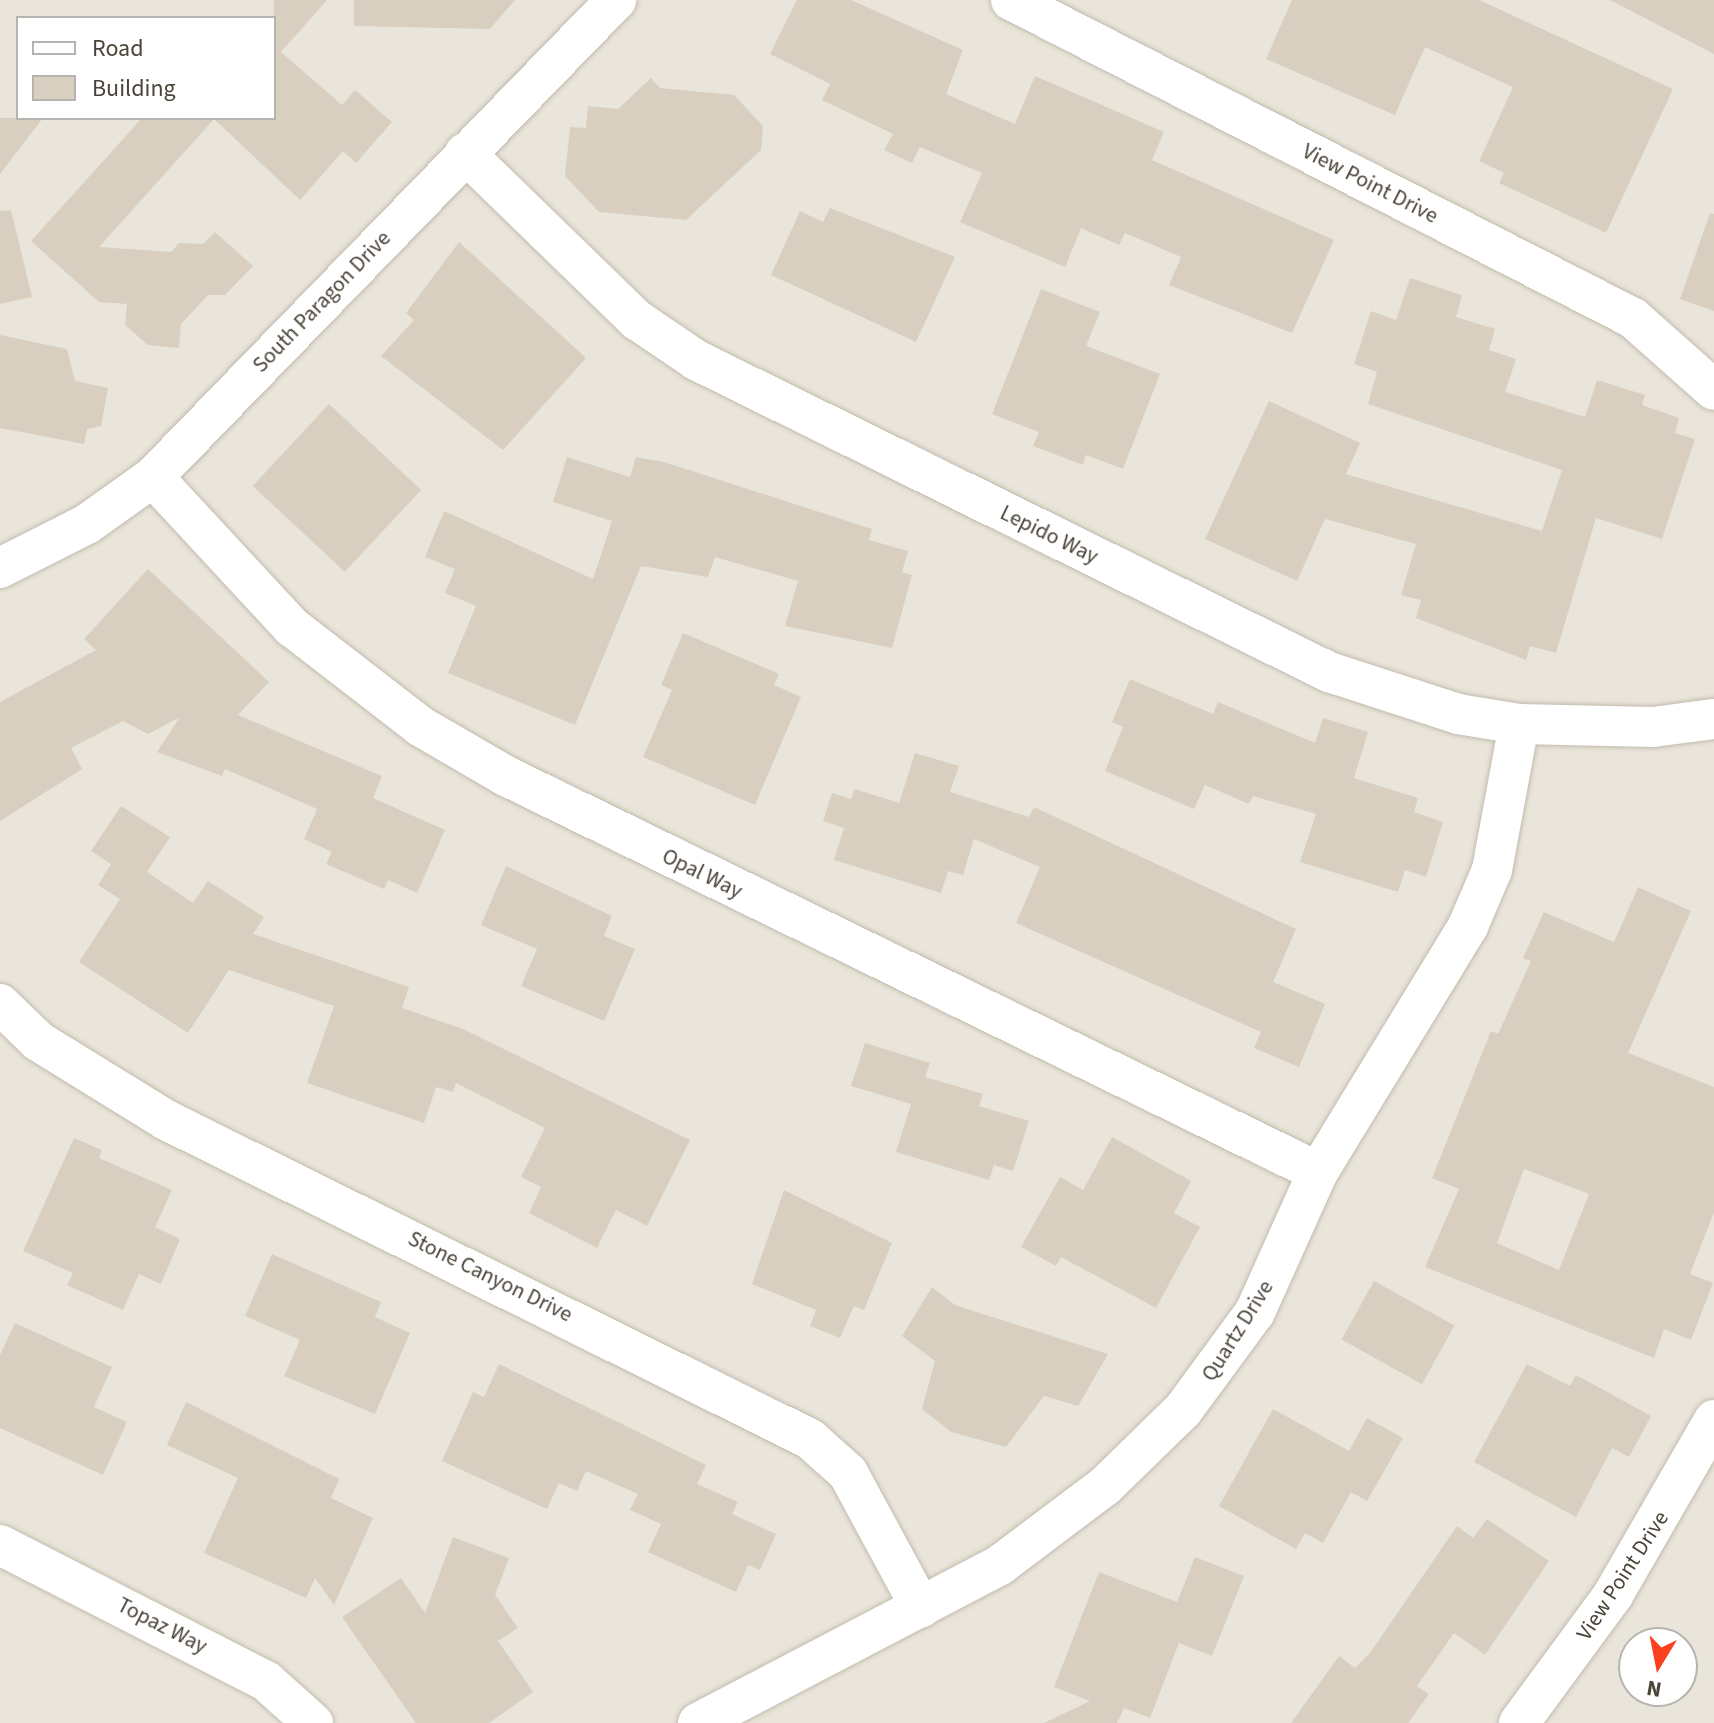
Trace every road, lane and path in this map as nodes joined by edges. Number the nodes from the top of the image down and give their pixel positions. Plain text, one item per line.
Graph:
1 (616, 0) edge
2 (1011, 0) edge
3 (465, 153) junction
4 (1714, 390) edge
5 (153, 477) junction
6 (0, 568) edge
7 (1714, 719) edge
8 (1519, 724) junction
9 (0, 1004) edge
10 (1318, 1172) junction
11 (1714, 1420) edge
12 (0, 1545) edge
13 (921, 1608) junction
14 (313, 1723) edge
15 (698, 1723) edge
16 (1519, 1723) edge

1 - 3 street, South Paragon Drive
2 - 4 street, View Point Drive
3 - 5 street, South Paragon Drive
3 - 8 street, Lepido Way
5 - 6 street, South Paragon Drive
5 - 10 street, Opal Way
7 - 8 street, Lepido Way
8 - 10 street, Quartz Drive
9 - 13 street, Stone Canyon Drive
10 - 13 street, Quartz Drive
11 - 16 street, View Point Drive
12 - 14 street, Topaz Way
13 - 15 street, Quartz Drive

